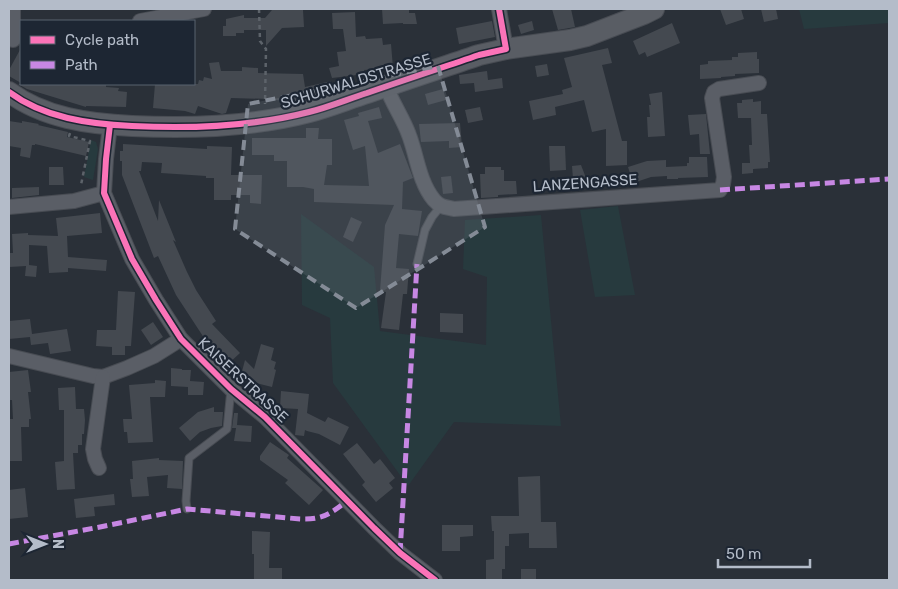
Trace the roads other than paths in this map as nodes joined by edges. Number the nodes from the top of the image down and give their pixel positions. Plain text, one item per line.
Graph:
1 (13, 9) edge
2 (204, 9) edge
3 (499, 9) edge
4 (654, 9) edge
5 (145, 20) edge
6 (14, 40) edge
7 (506, 49) junction
8 (759, 83) dead end
9 (386, 86) junction
10 (9, 92) edge
11 (110, 125) junction
12 (104, 193) junction
13 (441, 206) junction
14 (9, 207) edge
15 (417, 264) dead end
16 (181, 339) junction
17 (9, 356) edge
18 (103, 377) junction
19 (231, 389) junction
20 (99, 468) dead end
21 (187, 509) dead end
22 (435, 580) edge

1 - 6 street
2 - 5 street
3 - 7 street
4 - 7 main road, SCHURWALDSTRASSE
7 - 9 main road, SCHURWALDSTRASSE
8 - 13 street, LANZENGASSE
9 - 11 main road, SCHURWALDSTRASSE
9 - 13 street
10 - 11 main road, SCHURWALDSTRASSE
11 - 12 street, KAISERSTRASSE
12 - 14 street
12 - 16 street, KAISERSTRASSE
13 - 15 lane
16 - 18 street
16 - 19 street, KAISERSTRASSE
17 - 18 street
18 - 20 street
19 - 21 lane
19 - 22 street, KAISERSTRASSE

